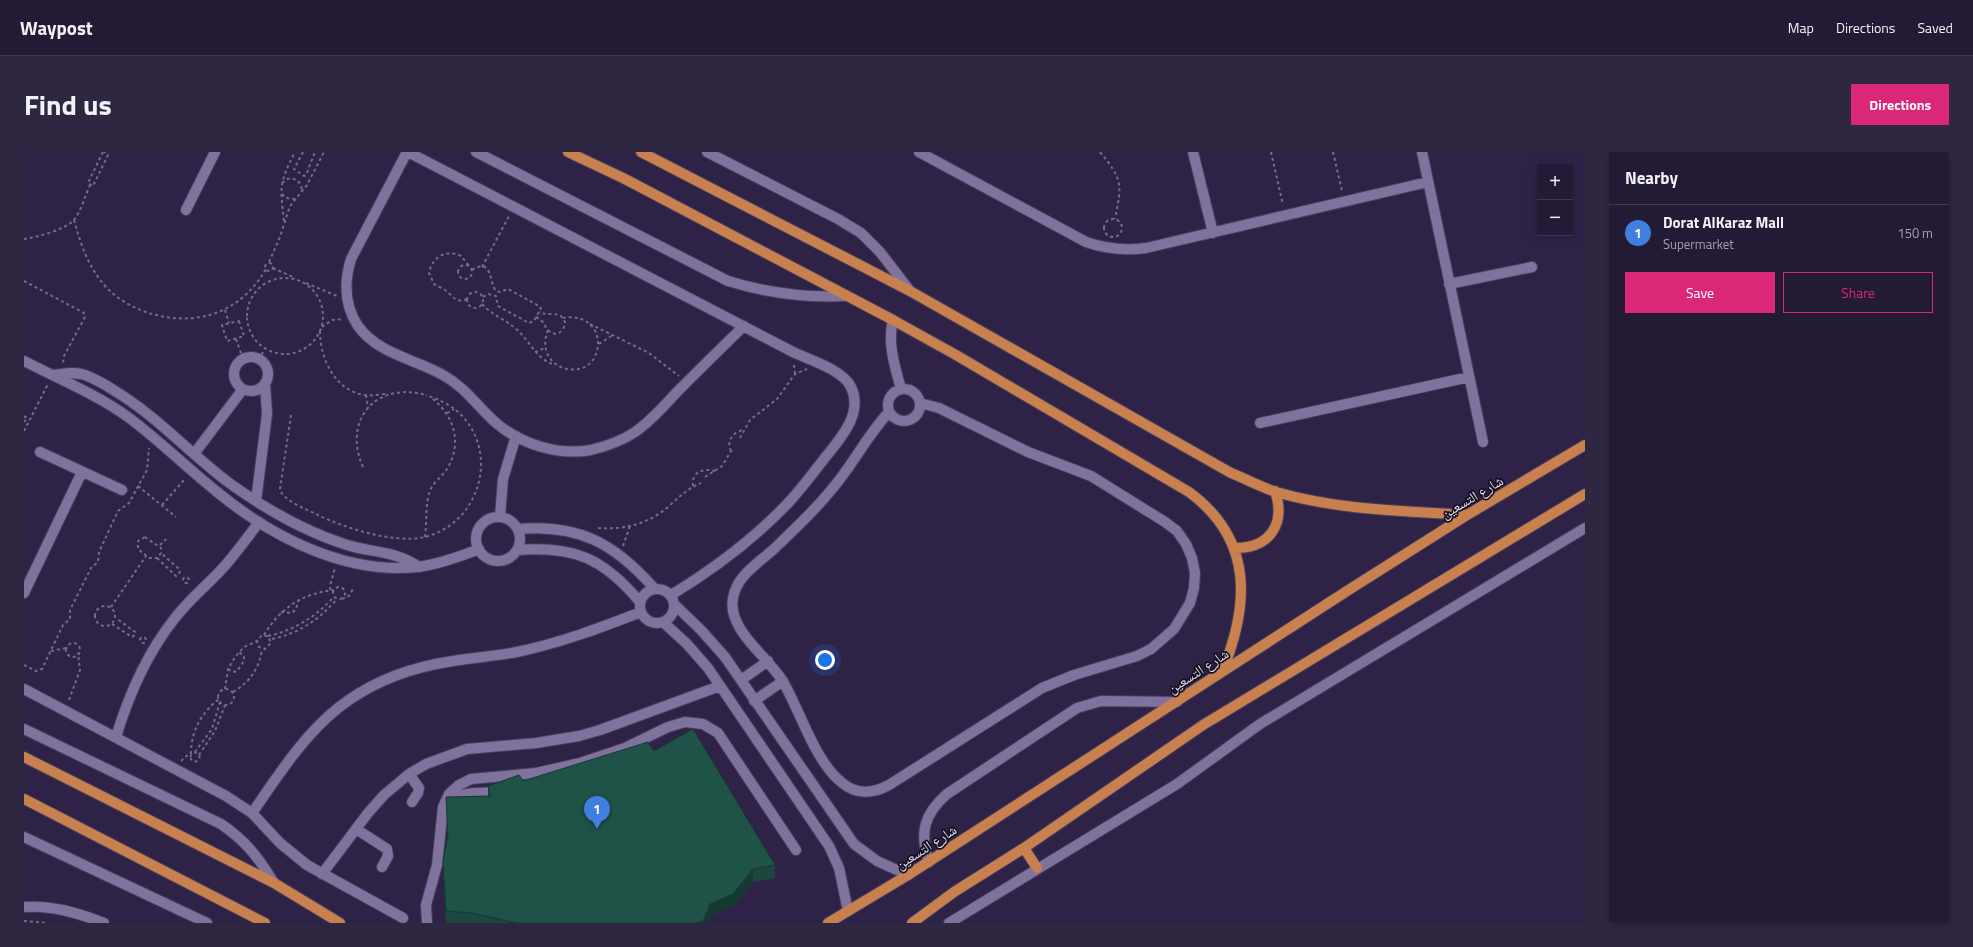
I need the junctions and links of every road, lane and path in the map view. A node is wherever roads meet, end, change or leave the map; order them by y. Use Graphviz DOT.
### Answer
graph roads {
  1 [pos="105,152"];
  2 [pos="215,152"];
  3 [pos="295,152"];
  4 [pos="303,152"];
  5 [pos="315,152"];
  6 [pos="324,152"];
  7 [pos="408,152"];
  8 [pos="476,152"];
  9 [pos="568,152"];
  10 [pos="641,152"];
  11 [pos="707,152"];
  12 [pos="919,152"];
  13 [pos="1100,152"];
  14 [pos="1193,152"];
  15 [pos="1271,152"];
  16 [pos="1333,152"];
  17 [pos="1422,152"];
  18 [pos="299,174"];
  19 [pos="296,179"];
  20 [pos="1428,182"];
  21 [pos="90,185"];
  22 [pos="281,186"];
  23 [pos="280,191"];
  24 [pos="302,192"];
  25 [pos="296,199"];
  26 [pos="1345,202"];
  27 [pos="515,206"];
  28 [pos="186,210"];
  29 [pos="1285,216"];
  30 [pos="1115,219"];
  31 [pos="74,220"];
  32 [pos="284,222"];
  33 [pos="1213,233"];
  34 [pos="24,239"];
  35 [pos="269,262"];
  36 [pos="482,267"];
  37 [pos="1532,267"];
  38 [pos="273,268"];
  39 [pos="266,269"];
  40 [pos="471,269"];
  41 [pos="24,281"];
  42 [pos="304,283"];
  43 [pos="1449,284"];
  44 [pos="910,291"];
  45 [pos="844,296"];
  46 [pos="483,297"];
  47 [pos="467,299"];
  48 [pos="347,300"];
  49 [pos="482,304"];
  50 [pos="225,310"];
  51 [pos="539,312"];
  52 [pos="536,317"];
  53 [pos="563,318"];
  54 [pos="893,320"];
  55 [pos="229,323"];
  56 [pos="589,323"];
  57 [pos="358,326"];
  58 [pos="744,326"];
  59 [pos="320,329"];
  60 [pos="548,330"];
  61 [pos="613,335"];
  62 [pos="236,339"];
  63 [pos="598,344"];
  64 [pos="265,348"];
  65 [pos="546,348"];
  66 [pos="535,352"];
  67 [pos="243,359"];
  68 [pos="259,360"];
  69 [pos="24,361"];
  70 [pos="557,366"];
  71 [pos="65,373"];
  72 [pos="795,374"];
  73 [pos="52,375"];
  74 [pos="1469,377"];
  75 [pos="266,383"];
  76 [pos="687,383"];
  77 [pos="243,389"];
  78 [pos="901,389"];
  79 [pos="389,394"];
  80 [pos="366,395"];
  81 [pos="426,395"];
  82 [pos="920,403"];
  83 [pos="368,408"];
  84 [pos="454,409"];
  85 [pos="889,412"];
  86 [pos="447,413"];
  87 [pos="290,415"];
  88 [pos="24,416"];
  89 [pos="28,421"];
  90 [pos="24,422"];
  91 [pos="1260,423"];
  92 [pos="145,430"];
  93 [pos="743,430"];
  94 [pos="24,431"];
  95 [pos="516,436"];
  96 [pos="740,438"];
  97 [pos="1483,442"];
  98 [pos="1585,445"];
  99 [pos="184,446"];
  100 [pos="732,448"];
  101 [pos="40,452"];
  102 [pos="731,452"];
  103 [pos="194,454"];
  104 [pos="175,455"];
  105 [pos="363,467"];
  106 [pos="193,471"];
  107 [pos="716,471"];
  108 [pos="82,472"];
  109 [pos="705,477"];
  110 [pos="701,483"];
  111 [pos="138,486"];
  112 [pos="693,487"];
  113 [pos="122,490"];
  114 [pos="1275,492"];
  115 [pos="1585,494"];
  116 [pos="256,501"];
  117 [pos="162,505"];
  118 [pos="1467,515"];
  119 [pos="176,517"];
  120 [pos="500,517"];
  121 [pos="259,522"];
  122 [pos="630,526"];
  123 [pos="598,528"];
  124 [pos="1585,528"];
  125 [pos="518,529"];
  126 [pos="425,537"];
  127 [pos="166,539"];
  128 [pos="159,546"];
  129 [pos="1235,548"];
  130 [pos="479,549"];
  131 [pos="517,550"];
  132 [pos="161,553"];
  133 [pos="146,556"];
  134 [pos="157,558"];
  135 [pos="624,558"];
  136 [pos="340,559"];
  137 [pos="418,566"];
  138 [pos="179,574"];
  139 [pos="183,578"];
  140 [pos="654,588"];
  141 [pos="353,589"];
  142 [pos="332,590"];
  143 [pos="24,593"];
  144 [pos="671,595"];
  145 [pos="334,597"];
  146 [pos="299,599"];
  147 [pos="337,599"];
  148 [pos="341,599"];
  149 [pos="675,606"];
  150 [pos="112,607"];
  151 [pos="640,607"];
  152 [pos="281,612"];
  153 [pos="116,618"];
  154 [pos="663,622"];
  155 [pos="112,624"];
  156 [pos="135,635"];
  157 [pos="264,635"];
  158 [pos="268,636"];
  159 [pos="140,638"];
  160 [pos="271,640"];
  161 [pos="257,641"];
  162 [pos="66,648"];
  163 [pos="262,648"];
  164 [pos="51,651"];
  165 [pos="239,652"];
  166 [pos="78,653"];
  167 [pos="768,661"];
  168 [pos="24,665"];
  169 [pos="228,669"];
  170 [pos="1222,672"];
  171 [pos="740,680"];
  172 [pos="783,681"];
  173 [pos="720,686"];
  174 [pos="24,689"];
  175 [pos="225,689"];
  176 [pos="232,692"];
  177 [pos="220,700"];
  178 [pos="754,700"];
  179 [pos="1177,702"];
  180 [pos="225,705"];
  181 [pos="64,710"];
  182 [pos="24,729"];
  183 [pos="116,737"];
  184 [pos="195,752"];
  185 [pos="191,754"];
  186 [pos="199,755"];
  187 [pos="24,757"];
  188 [pos="536,773"];
  189 [pos="409,774"];
  190 [pos="24,800"];
  191 [pos="412,802"];
  192 [pos="443,807"];
  193 [pos="252,813"];
  194 [pos="356,829"];
  195 [pos="24,837"];
  196 [pos="1024,848"];
  197 [pos="796,850"];
  198 [pos="929,862"];
  199 [pos="382,867"];
  200 [pos="1036,868"];
  201 [pos="322,874"];
  202 [pos="908,875"];
  203 [pos="274,883"];
  204 [pos="24,899"];
  205 [pos="38,906"];
  206 [pos="24,907"];
  207 [pos="848,911"];
  208 [pos="403,918"];
  209 [pos="24,920"];
  210 [pos="47,923"];
  211 [pos="104,923"];
  212 [pos="207,923"];
  213 [pos="265,923"];
  214 [pos="340,923"];
  215 [pos="427,923"];
  216 [pos="828,923"];
  217 [pos="912,923"];
  218 [pos="949,923"];
  1 -- 21 [label="path"];
  1 -- 21 [label="path"];
  2 -- 28 [label="street"];
  3 -- 22 [label="path"];
  4 -- 18 [label="path"];
  5 -- 18 [label="path"];
  6 -- 24 [label="path"];
  7 -- 27 [label="street"];
  7 -- 48 [label="street"];
  8 -- 45 [label="street"];
  9 -- 45 [label="main road"];
  10 -- 44 [label="main road"];
  11 -- 44 [label="street"];
  12 -- 33 [label="street"];
  13 -- 30 [label="path"];
  14 -- 33 [label="street"];
  15 -- 29 [label="path"];
  16 -- 26 [label="path"];
  17 -- 20 [label="street"];
  18 -- 19 [label="path"];
  19 -- 22 [label="path"];
  19 -- 24 [label="path"];
  20 -- 26 [label="street"];
  20 -- 43 [label="street"];
  21 -- 31 [label="path"];
  22 -- 23 [label="path"];
  23 -- 25 [label="path"];
  23 -- 32 [label="path"];
  24 -- 25 [label="path"];
  25 -- 32 [label="path"];
  26 -- 29 [label="street"];
  27 -- 36 [label="path"];
  27 -- 58 [label="street"];
  29 -- 33 [label="street"];
  30 -- 30 [label="path"];
  31 -- 34 [label="path"];
  31 -- 50 [label="path"];
  32 -- 35 [label="path"];
  35 -- 38 [label="path"];
  35 -- 39 [label="path"];
  36 -- 40 [label="path"];
  36 -- 51 [label="path"];
  37 -- 43 [label="street"];
  38 -- 39 [label="path"];
  38 -- 42 [label="path"];
  39 -- 50 [label="path"];
  40 -- 40 [label="path"];
  40 -- 47 [label="path"];
  41 -- 71 [label="path"];
  42 -- 48 [label="path"];
  42 -- 59 [label="path"];
  42 -- 64 [label="path"];
  43 -- 74 [label="street"];
  44 -- 114 [label="main road"];
  45 -- 54 [label="main road"];
  46 -- 47 [label="path"];
  46 -- 49 [label="path"];
  46 -- 52 [label="path"];
  47 -- 49 [label="path"];
  48 -- 57 [label="street"];
  49 -- 66 [label="path"];
  50 -- 55 [label="path"];
  51 -- 52 [label="path"];
  51 -- 53 [label="path"];
  52 -- 60 [label="path"];
  53 -- 56 [label="path"];
  53 -- 60 [label="path"];
  54 -- 78 [label="street"];
  54 -- 129 [label="main road"];
  55 -- 62 [label="path"];
  55 -- 62 [label="path"];
  56 -- 61 [label="path"];
  56 -- 63 [label="path"];
  57 -- 59 [label="path"];
  57 -- 95 [label="street"];
  58 -- 76 [label="street"];
  58 -- 144 [label="street"];
  59 -- 64 [label="path"];
  59 -- 80 [label="path"];
  60 -- 65 [label="path"];
  61 -- 63 [label="path"];
  61 -- 76 [label="path"];
  62 -- 67 [label="path"];
  63 -- 70 [label="path"];
  64 -- 68 [label="path"];
  65 -- 66 [label="path"];
  65 -- 70 [label="path"];
  66 -- 70 [label="path"];
  67 -- 68 [label="street"];
  67 -- 77 [label="street"];
  68 -- 75 [label="street"];
  69 -- 73 [label="street"];
  71 -- 73 [label="street"];
  71 -- 99 [label="street"];
  72 -- 93 [label="path"];
  73 -- 89 [label="path"];
  73 -- 92 [label="street"];
  74 -- 91 [label="street"];
  74 -- 97 [label="street"];
  75 -- 77 [label="street"];
  75 -- 116 [label="street"];
  76 -- 95 [label="street"];
  77 -- 103 [label="street"];
  78 -- 82 [label="street"];
  78 -- 85 [label="street"];
  79 -- 80 [label="path"];
  79 -- 81 [label="path"];
  79 -- 83 [label="path"];
  80 -- 83 [label="path"];
  81 -- 84 [label="path"];
  81 -- 86 [label="path"];
  82 -- 85 [label="street"];
  82 -- 172 [label="street"];
  83 -- 105 [label="path"];
  84 -- 86 [label="path"];
  84 -- 126 [label="path"];
  85 -- 167 [label="street"];
  86 -- 126 [label="path"];
  87 -- 126 [label="path"];
  88 -- 89 [label="path"];
  89 -- 90 [label="path"];
  89 -- 94 [label="path"];
  92 -- 104 [label="street"];
  92 -- 111 [label="path"];
  93 -- 96 [label="path"];
  93 -- 102 [label="path"];
  95 -- 120 [label="street"];
  98 -- 118 [label="main road, شارع التسعين"];
  99 -- 103 [label="street"];
  99 -- 104 [label="street"];
  100 -- 102 [label="path"];
  101 -- 108 [label="street"];
  102 -- 107 [label="path"];
  103 -- 116 [label="street"];
  104 -- 106 [label="street"];
  106 -- 117 [label="path"];
  106 -- 121 [label="street"];
  107 -- 109 [label="path"];
  107 -- 112 [label="path"];
  108 -- 113 [label="street"];
  108 -- 143 [label="street"];
  110 -- 112 [label="path"];
  111 -- 117 [label="path"];
  111 -- 164 [label="path"];
  112 -- 122 [label="path"];
  114 -- 118 [label="main road"];
  114 -- 129 [label="main road"];
  115 -- 196 [label="main road"];
  116 -- 137 [label="street"];
  117 -- 119 [label="path"];
  118 -- 170 [label="main road, شارع التسعين"];
  120 -- 125 [label="street"];
  120 -- 130 [label="street"];
  121 -- 136 [label="street"];
  121 -- 183 [label="street"];
  122 -- 123 [label="path"];
  122 -- 135 [label="path"];
  124 -- 200 [label="street"];
  125 -- 131 [label="street"];
  125 -- 135 [label="street"];
  127 -- 128 [label="path"];
  128 -- 132 [label="path"];
  128 -- 133 [label="path"];
  129 -- 170 [label="main road"];
  130 -- 131 [label="street"];
  130 -- 137 [label="street"];
  131 -- 151 [label="street"];
  132 -- 134 [label="path"];
  132 -- 138 [label="path"];
  133 -- 134 [label="path"];
  133 -- 150 [label="path"];
  134 -- 138 [label="path"];
  135 -- 140 [label="street"];
  136 -- 137 [label="street"];
  136 -- 142 [label="path"];
  138 -- 139 [label="path"];
  140 -- 144 [label="street"];
  140 -- 151 [label="street"];
  141 -- 148 [label="path"];
  142 -- 145 [label="path"];
  142 -- 146 [label="path"];
  142 -- 148 [label="path"];
  144 -- 149 [label="street"];
  145 -- 147 [label="path"];
  145 -- 158 [label="path"];
  146 -- 152 [label="path"];
  146 -- 152 [label="path"];
  147 -- 148 [label="path"];
  147 -- 160 [label="path"];
  149 -- 154 [label="street"];
  149 -- 171 [label="street"];
  150 -- 153 [label="path"];
  150 -- 155 [label="path"];
  151 -- 154 [label="street"];
  151 -- 193 [label="street"];
  152 -- 157 [label="path"];
  153 -- 155 [label="path"];
  153 -- 156 [label="path"];
  154 -- 173 [label="street"];
  155 -- 156 [label="path"];
  156 -- 159 [label="path"];
  157 -- 158 [label="path"];
  157 -- 161 [label="path"];
  158 -- 160 [label="path"];
  160 -- 163 [label="path"];
  161 -- 163 [label="path"];
  161 -- 165 [label="path"];
  162 -- 164 [label="path"];
  162 -- 166 [label="path"];
  162 -- 166 [label="path"];
  163 -- 176 [label="path"];
  164 -- 168 [label="path"];
  165 -- 169 [label="path"];
  165 -- 169 [label="path"];
  166 -- 181 [label="path"];
  167 -- 171 [label="street"];
  167 -- 172 [label="street"];
  169 -- 175 [label="path"];
  170 -- 179 [label="main road, شارع التسعين"];
  171 -- 178 [label="street"];
  172 -- 178 [label="street"];
  173 -- 189 [label="street"];
  173 -- 207 [label="street"];
  174 -- 181 [label="street"];
  175 -- 176 [label="path"];
  175 -- 177 [label="path"];
  176 -- 180 [label="path"];
  177 -- 180 [label="path"];
  177 -- 184 [label="path"];
  177 -- 185 [label="path"];
  178 -- 202 [label="street"];
  179 -- 198 [label="main road, شارع التسعين"];
  179 -- 198 [label="street"];
  180 -- 186 [label="path"];
  181 -- 183 [label="street"];
  182 -- 203 [label="street"];
  183 -- 193 [label="street"];
  184 -- 185 [label="path"];
  184 -- 186 [label="path"];
  185 -- 186 [label="path"];
  187 -- 203 [label="main road"];
  188 -- 192 [label="street"];
  188 -- 192 [label="street"];
  188 -- 197 [label="street"];
  189 -- 191 [label="street"];
  189 -- 194 [label="street"];
  190 -- 213 [label="main road"];
  192 -- 215 [label="street"];
  193 -- 201 [label="street"];
  194 -- 199 [label="street"];
  194 -- 201 [label="street"];
  195 -- 212 [label="street"];
  196 -- 200 [label="main road"];
  196 -- 217 [label="main road"];
  198 -- 202 [label="main road, شارع التسعين"];
  200 -- 218 [label="street"];
  201 -- 208 [label="street"];
  202 -- 207 [label="main road, شارع التسعين"];
  203 -- 214 [label="main road"];
  204 -- 205 [label="street"];
  205 -- 206 [label="street"];
  205 -- 211 [label="street"];
  207 -- 216 [label="main road, شارع التسعين"];
  209 -- 210 [label="path"];
}
